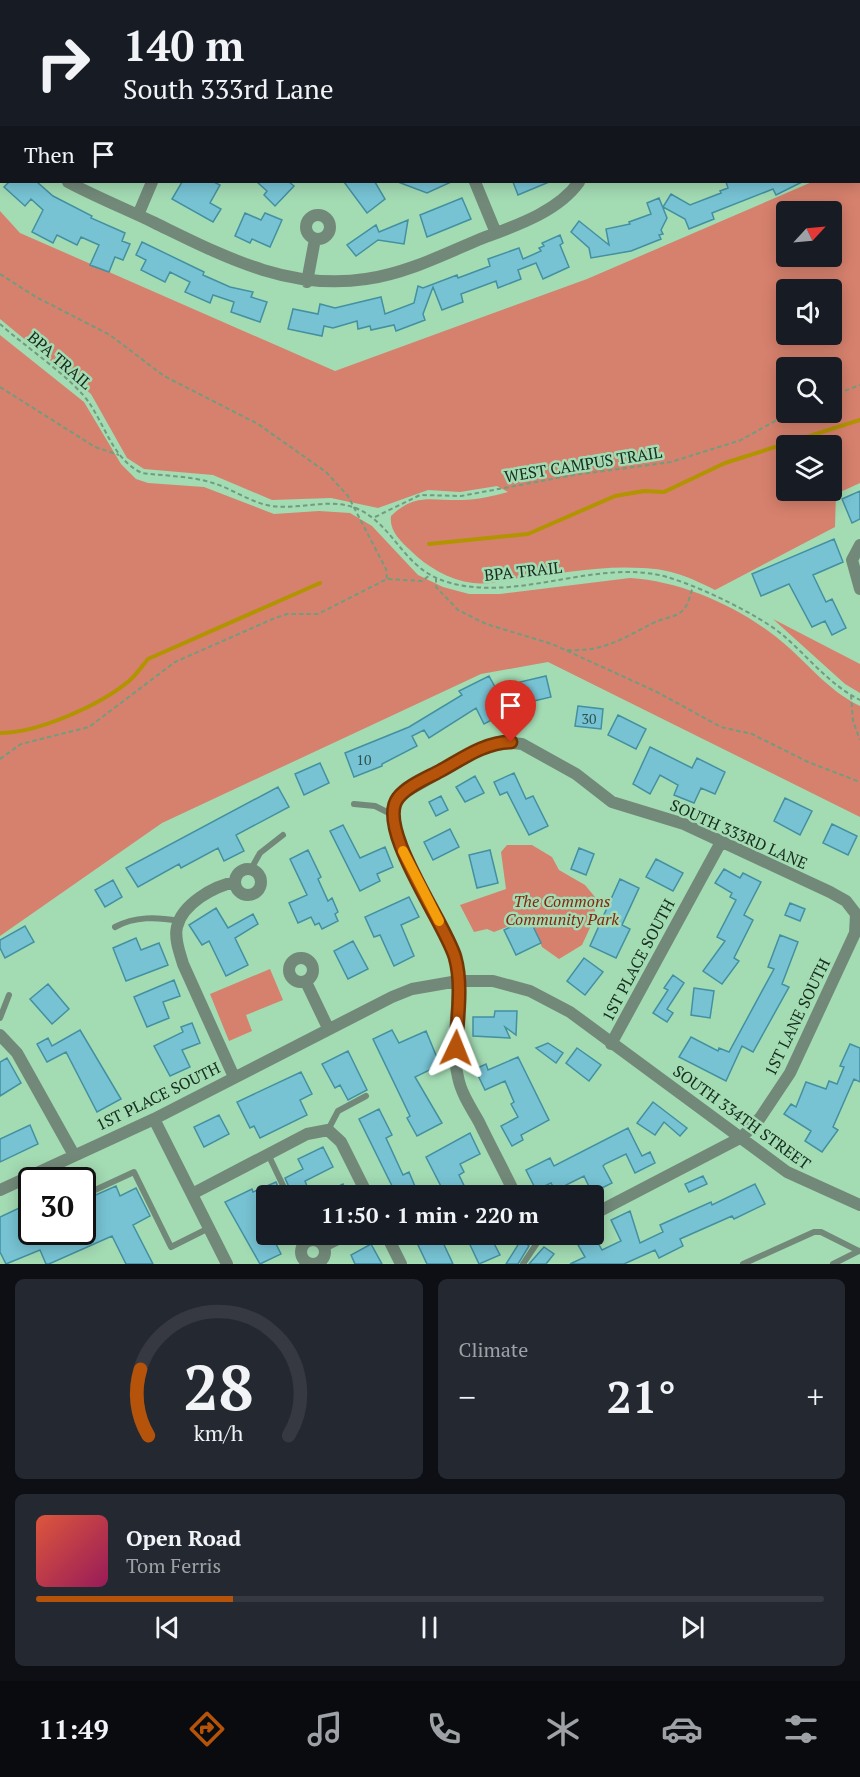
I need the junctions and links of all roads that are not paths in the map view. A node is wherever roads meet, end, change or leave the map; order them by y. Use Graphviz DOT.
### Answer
graph roads {
  1 [pos="70,183"];
  2 [pos="152,183"];
  3 [pos="475,183"];
  4 [pos="576,186"];
  5 [pos="138,215"];
  6 [pos="496,233"];
  7 [pos="315,239"];
  8 [pos="307,282"];
  9 [pos="860,546"];
  10 [pos="860,589"];
  11 [pos="354,804"];
  12 [pos="393,815"];
  13 [pos="283,835"];
  14 [pos="721,842"];
  15 [pos="251,869"];
  16 [pos="235,882"];
  17 [pos="858,918"];
  18 [pos="179,921"];
  19 [pos="115,927"];
  20 [pos="458,981"];
  21 [pos="306,982"];
  22 [pos="9,995"];
  23 [pos="0,1018"];
  24 [pos="328,1028"];
  25 [pos="0,1035"];
  26 [pos="611,1044"];
  27 [pos="234,1077"];
  28 [pos="366,1096"];
  29 [pos="154,1119"];
  30 [pos="328,1130"];
  31 [pos="742,1137"];
  32 [pos="268,1154"];
  33 [pos="74,1155"];
  34 [pos="55,1167"];
  35 [pos="283,1185"];
  36 [pos="362,1185"];
  37 [pos="511,1185"];
  38 [pos="18,1186"];
  39 [pos="0,1190"];
  40 [pos="96,1190"];
  41 [pos="192,1194"];
  42 [pos="860,1205"];
  43 [pos="604,1209"];
  44 [pos="209,1228"];
  45 [pos="304,1245"];
  46 [pos="392,1245"];
  47 [pos="536,1245"];
  48 [pos="324,1246"];
  49 [pos="860,1251"];
  50 [pos="319,1263"];
  51 [pos="227,1264"];
  52 [pos="401,1264"];
  53 [pos="523,1264"];
  54 [pos="743,1264"];
  55 [pos="832,1264"];
  1 -- 5 [label="street"];
  2 -- 5 [label="street"];
  3 -- 6 [label="street"];
  4 -- 6 [label="street"];
  5 -- 8 [label="street"];
  6 -- 8 [label="street"];
  7 -- 8 [label="street"];
  9 -- 10 [label="street"];
  11 -- 12 [label="lane"];
  12 -- 14 [label="street, SOUTH 333RD LANE"];
  12 -- 20 [label="street"];
  13 -- 15 [label="lane"];
  14 -- 17 [label="street, SOUTH 333RD LANE"];
  14 -- 26 [label="street, 1ST PLACE SOUTH"];
  15 -- 16 [label="street"];
  15 -- 16 [label="street"];
  16 -- 18 [label="street"];
  17 -- 31 [label="street, 1ST LANE SOUTH"];
  18 -- 19 [label="lane"];
  18 -- 27 [label="street"];
  20 -- 24 [label="street, 1ST PLACE SOUTH"];
  20 -- 26 [label="street, 1ST PLACE SOUTH"];
  20 -- 37 [label="street"];
  21 -- 24 [label="street"];
  22 -- 23 [label="lane"];
  24 -- 27 [label="street, 1ST PLACE SOUTH"];
  25 -- 33 [label="street"];
  26 -- 31 [label="street, SOUTH 334TH STREET"];
  27 -- 29 [label="street, 1ST PLACE SOUTH"];
  28 -- 30 [label="lane"];
  29 -- 33 [label="street, 1ST PLACE SOUTH"];
  29 -- 41 [label="street"];
  30 -- 32 [label="street"];
  30 -- 36 [label="street"];
  31 -- 42 [label="street, SOUTH 334TH STREET"];
  31 -- 43 [label="street, 1ST LANE SOUTH"];
  32 -- 35 [label="lane"];
  32 -- 41 [label="street"];
  33 -- 34 [label="street, 1ST PLACE SOUTH"];
  38 -- 39 [label="street, 1ST PLACE SOUTH"];
  40 -- 44 [label="lane"];
  41 -- 44 [label="street"];
  44 -- 51 [label="street"];
  45 -- 50 [label="street"];
  46 -- 52 [label="street"];
  47 -- 53 [label="lane"];
  48 -- 50 [label="street"];
  49 -- 54 [label="lane"];
  49 -- 55 [label="lane"];
}
